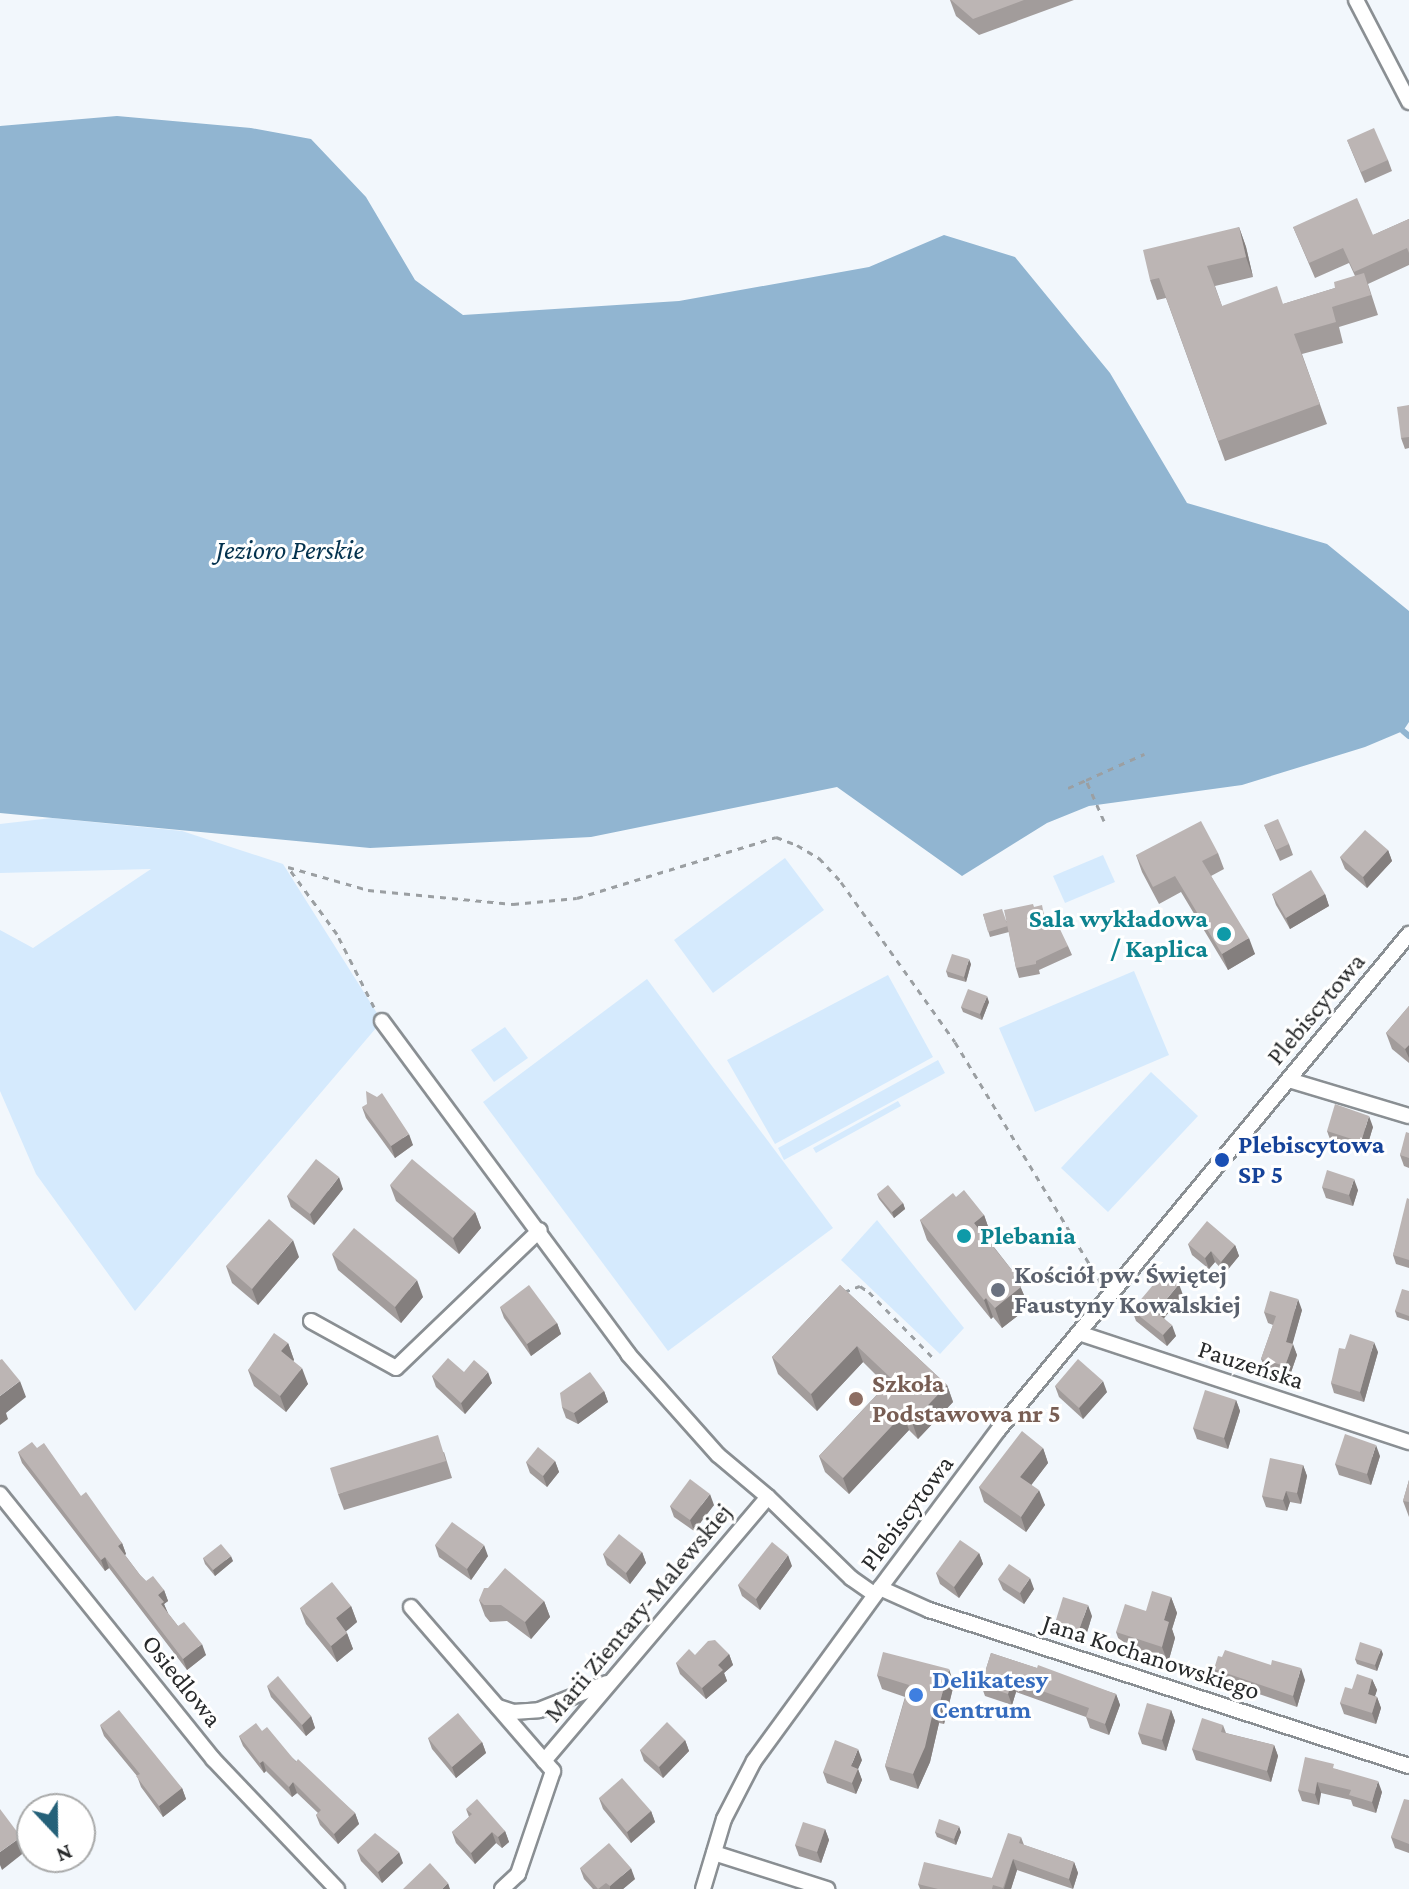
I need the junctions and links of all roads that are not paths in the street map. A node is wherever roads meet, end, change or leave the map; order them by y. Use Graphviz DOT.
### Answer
graph roads {
  1 [pos="1356,0"];
  2 [pos="1409,102"];
  3 [pos="1408,937"];
  4 [pos="382,1021"];
  5 [pos="1289,1080"];
  6 [pos="1409,1116"];
  7 [pos="540,1230"];
  8 [pos="311,1321"];
  9 [pos="1079,1333"];
  10 [pos="1409,1442"];
  11 [pos="0,1494"];
  12 [pos="768,1497"];
  13 [pos="878,1592"];
  14 [pos="411,1607"];
  15 [pos="611,1682"];
  16 [pos="496,1706"];
  17 [pos="544,1761"];
  18 [pos="1409,1766"];
  19 [pos="714,1853"];
  20 [pos="337,1889"];
  21 [pos="502,1889"];
  22 [pos="703,1889"];
  23 [pos="827,1889"];
  1 -- 2 [label="street"];
  3 -- 5 [label="street, Plebiscytowa"];
  4 -- 7 [label="street, Marii Zientary-Malewskiej"];
  5 -- 6 [label="street"];
  5 -- 9 [label="street, Plebiscytowa"];
  7 -- 8 [label="street"];
  7 -- 12 [label="street, Marii Zientary-Malewskiej"];
  9 -- 10 [label="street, Pauzeńska"];
  9 -- 13 [label="street, Plebiscytowa"];
  11 -- 20 [label="street, Osiedlowa"];
  12 -- 13 [label="street, Marii Zientary-Malewskiej"];
  12 -- 15 [label="street, Marii Zientary-Malewskiej"];
  13 -- 18 [label="street, Jana Kochanowskiego"];
  13 -- 19 [label="street, Plebiscytowa"];
  14 -- 16 [label="street"];
  15 -- 16 [label="street"];
  15 -- 17 [label="street, Marii Zientary-Malewskiej"];
  16 -- 17 [label="street"];
  17 -- 21 [label="street"];
  19 -- 22 [label="street, Plebiscytowa"];
  19 -- 23 [label="street"];
}
